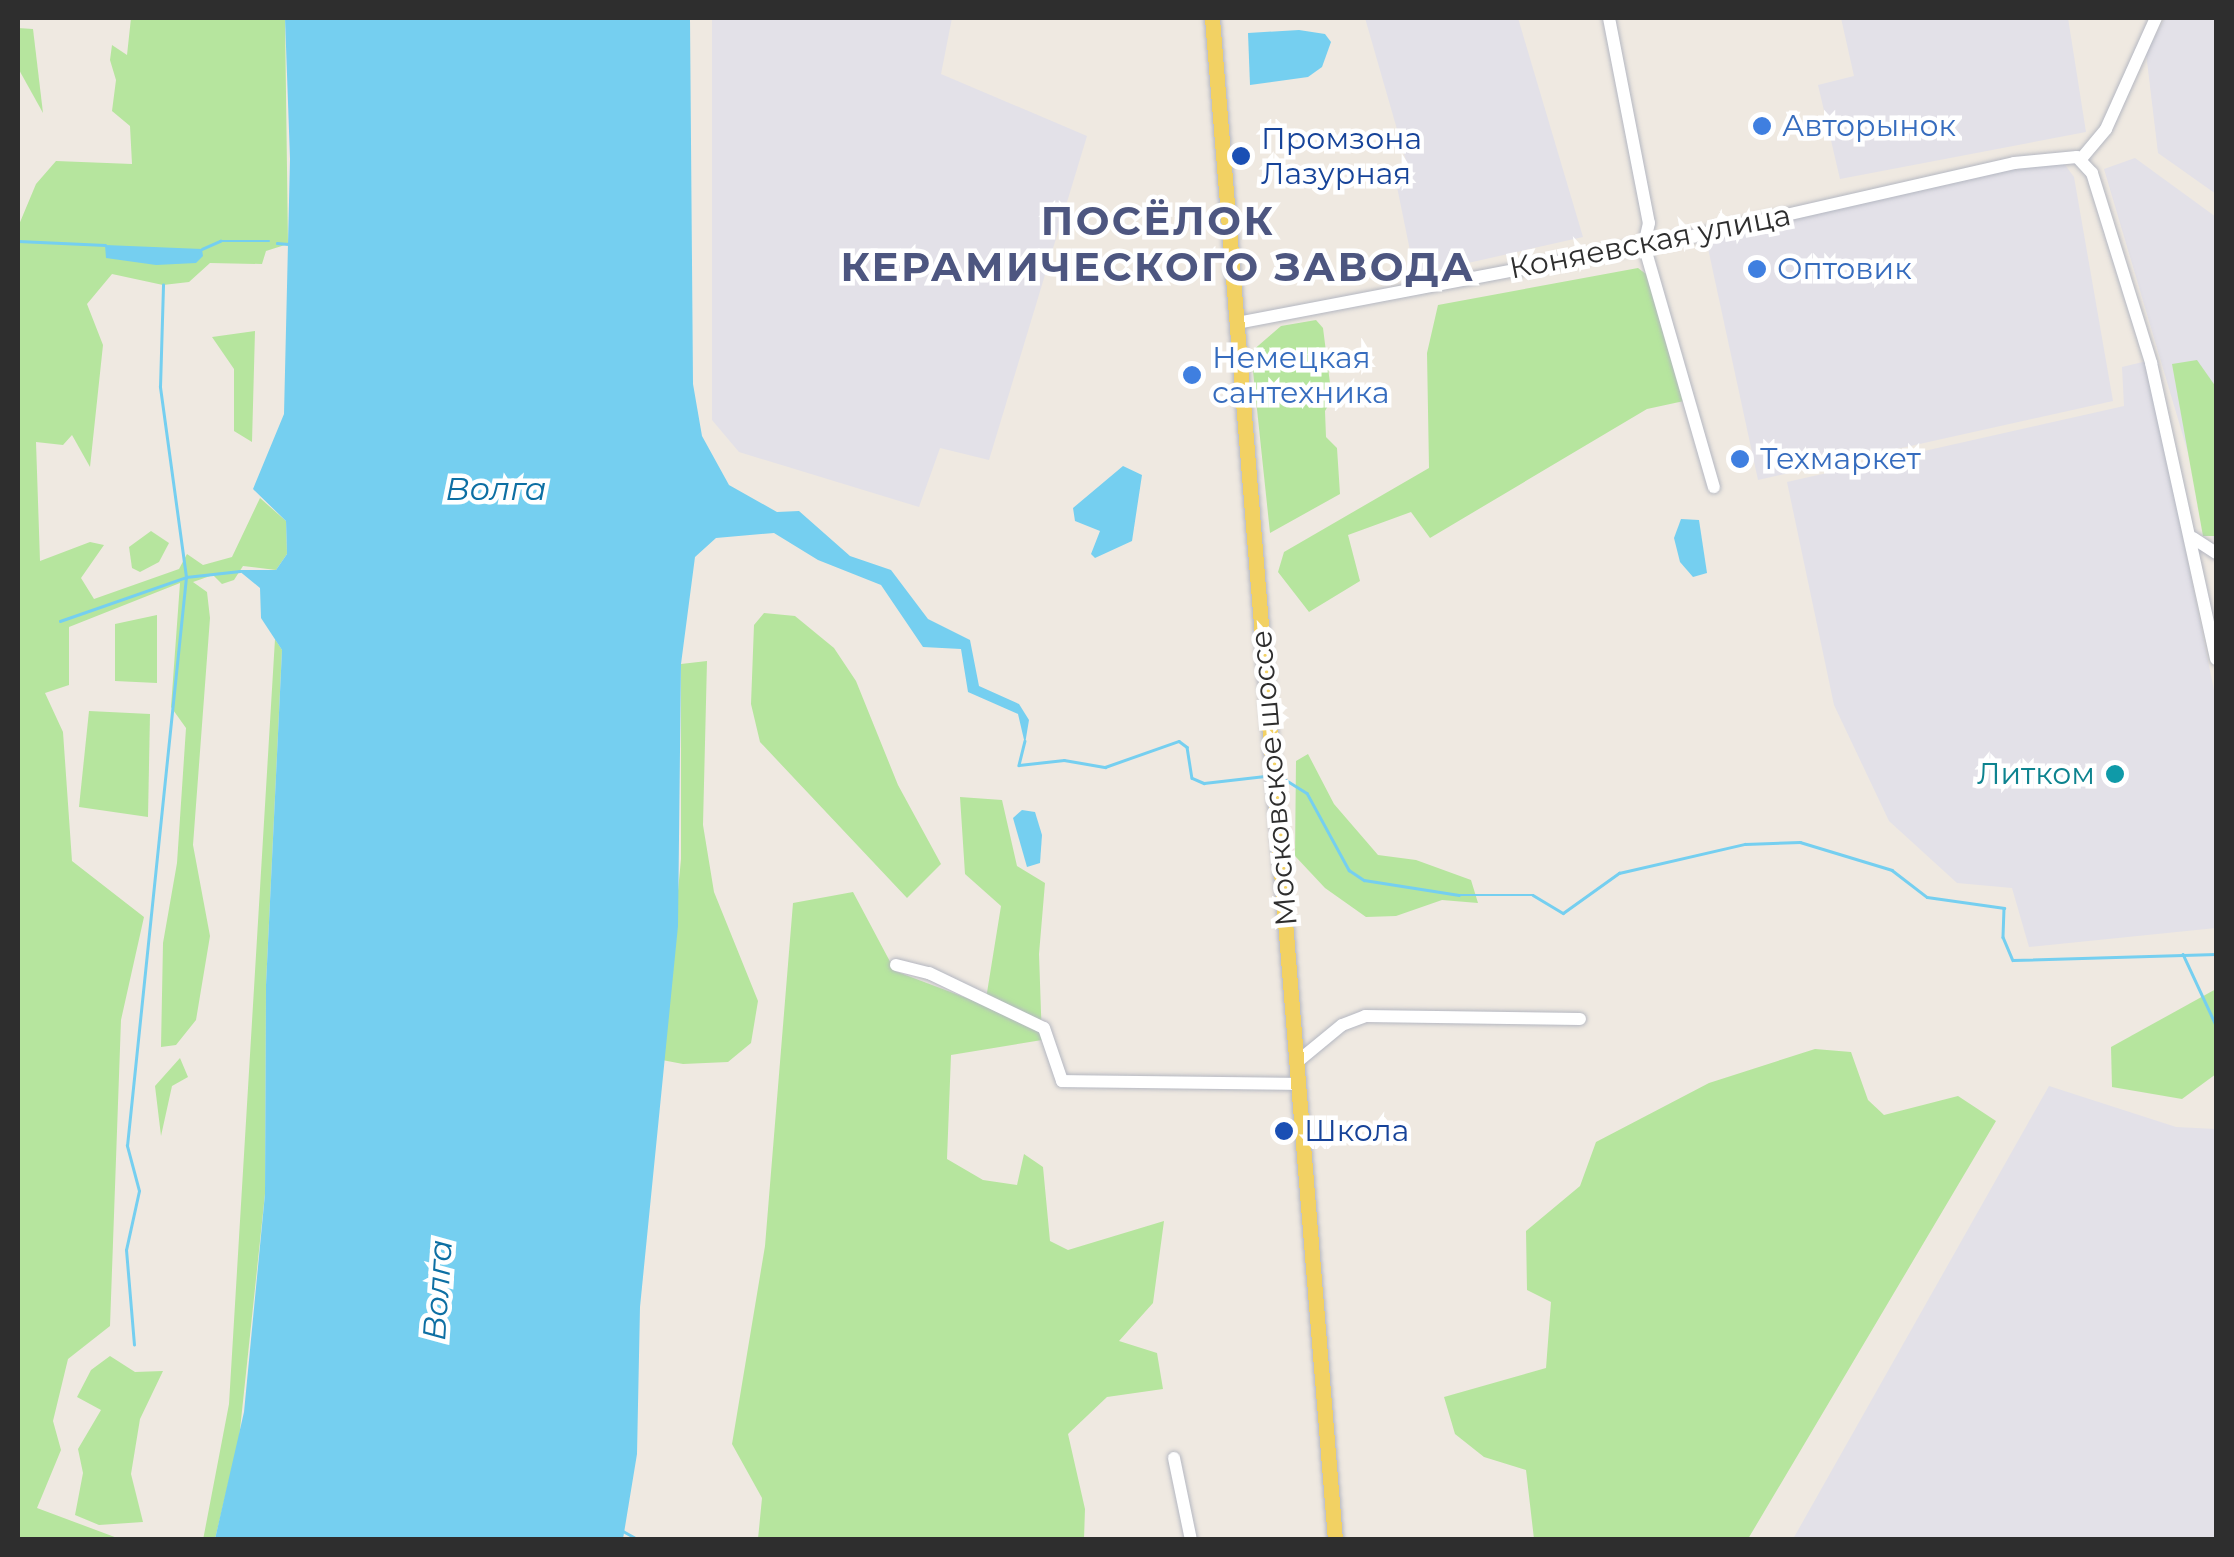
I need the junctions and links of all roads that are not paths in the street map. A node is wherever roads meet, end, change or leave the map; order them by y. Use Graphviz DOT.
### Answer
graph roads {
  1 [pos="1212,18"];
  2 [pos="1610,18"];
  3 [pos="2156,18"];
  4 [pos="2081,159"];
  5 [pos="1644,244"];
  6 [pos="1237,323"];
  7 [pos="1714,487"];
  8 [pos="2190,532"];
  9 [pos="2216,554"];
  10 [pos="2216,659"];
  11 [pos="896,965"];
  12 [pos="1580,1019"];
  13 [pos="1297,1062"];
  14 [pos="1298,1084"];
  15 [pos="1174,1458"];
  16 [pos="1191,1540"];
  17 [pos="1335,1540"];
  1 -- 6 [label="main road, Московское шоссе"];
  2 -- 5 [label="street"];
  3 -- 4 [label="street"];
  4 -- 5 [label="street, Коняевская улица"];
  4 -- 8 [label="street"];
  5 -- 6 [label="street, Коняевская улица"];
  5 -- 7 [label="street"];
  6 -- 13 [label="main road, Московское шоссе"];
  8 -- 9 [label="street"];
  8 -- 10 [label="street"];
  11 -- 14 [label="street"];
  12 -- 13 [label="street"];
  13 -- 14 [label="main road, Московское шоссе"];
  14 -- 17 [label="main road, Московское шоссе"];
  15 -- 16 [label="street"];
}
